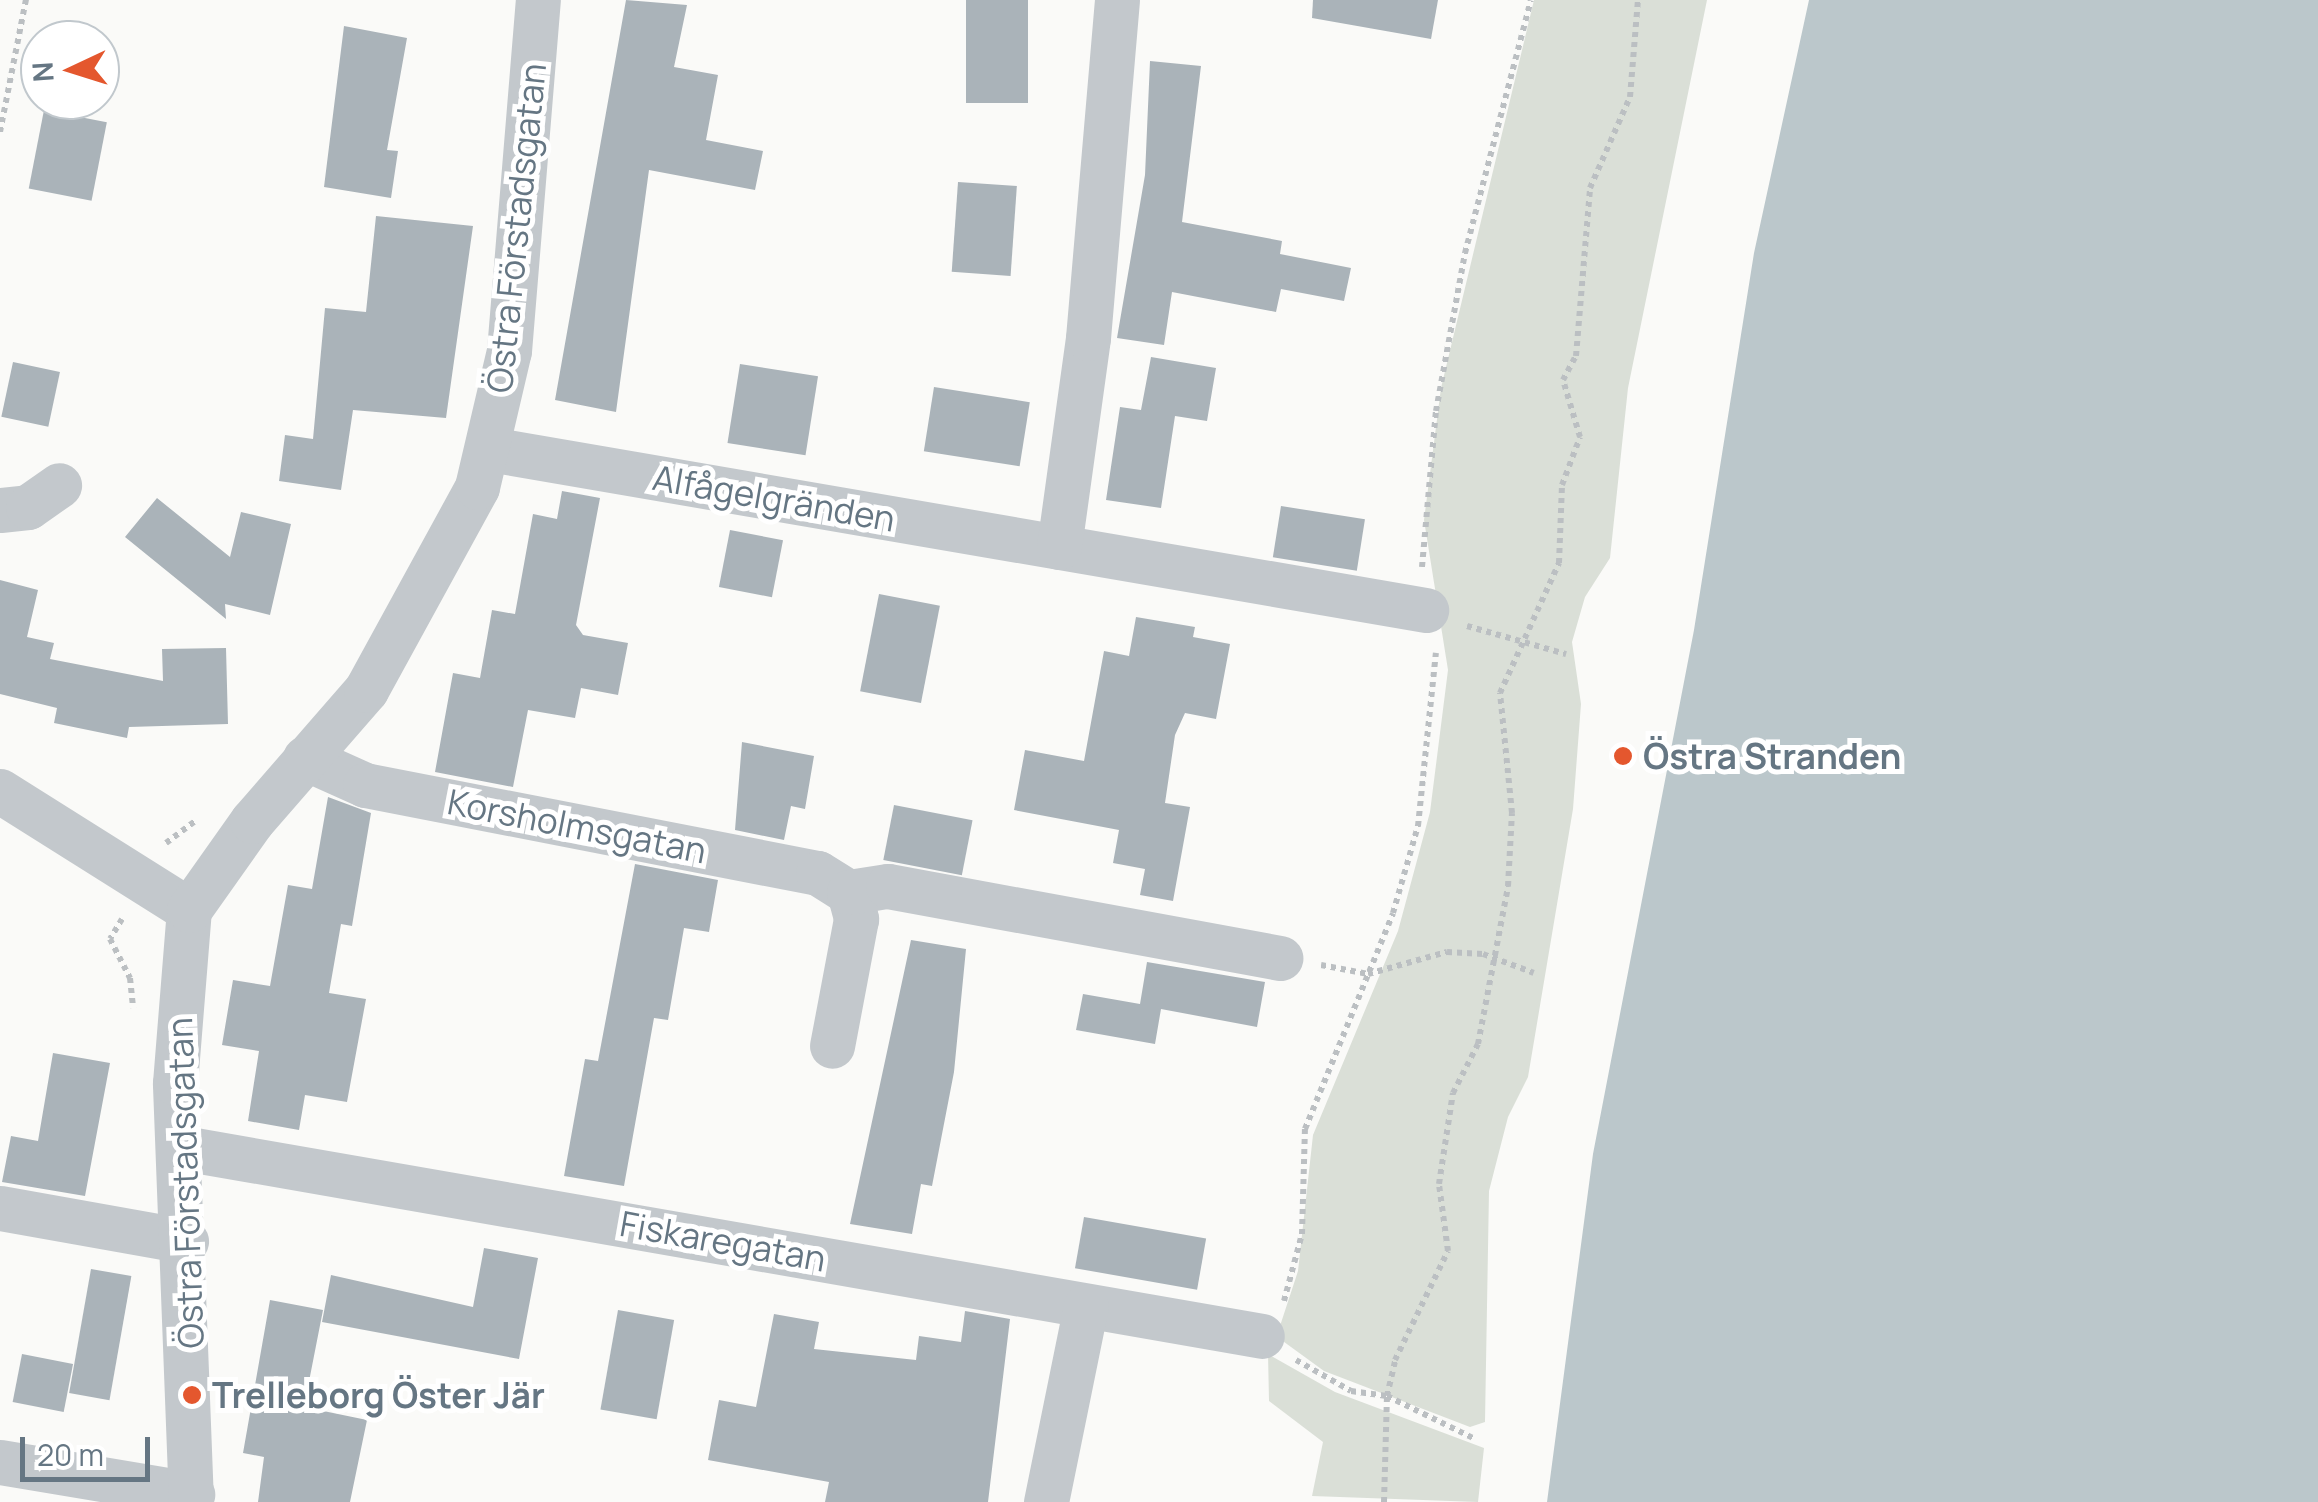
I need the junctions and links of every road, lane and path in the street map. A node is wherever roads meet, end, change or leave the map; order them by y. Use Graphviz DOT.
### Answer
graph roads {
  1 [pos="26,0"];
  2 [pos="538,0"];
  3 [pos="1118,0"];
  4 [pos="1531,0"];
  5 [pos="1638,0"];
  6 [pos="0,132"];
  7 [pos="489,449"];
  8 [pos="59,485"];
  9 [pos="0,510"];
  10 [pos="1059,548"];
  11 [pos="1426,610"];
  12 [pos="1523,640"];
  13 [pos="1566,654"];
  14 [pos="305,758"];
  15 [pos="0,791"];
  16 [pos="849,892"];
  17 [pos="190,910"];
  18 [pos="1492,957"];
  19 [pos="1280,958"];
  20 [pos="1534,973"];
  21 [pos="1368,974"];
  22 [pos="832,1046"];
  23 [pos="183,1148"];
  24 [pos="0,1208"];
  25 [pos="186,1241"];
  26 [pos="1086,1306"];
  27 [pos="1262,1336"];
  28 [pos="1387,1396"];
  29 [pos="1472,1438"];
  30 [pos="0,1462"];
  31 [pos="192,1498"];
  32 [pos="1046,1502"];
  33 [pos="1384,1502"];
  1 -- 6 [label="path"];
  2 -- 7 [label="street, Östra Förstadsgatan"];
  3 -- 10 [label="street"];
  4 -- 11 [label="path"];
  5 -- 12 [label="path"];
  7 -- 10 [label="street, Alfågelgränden"];
  7 -- 14 [label="street, Östra Förstadsgatan"];
  8 -- 9 [label="street"];
  10 -- 11 [label="street, Alfågelgränden"];
  11 -- 12 [label="path"];
  11 -- 21 [label="path"];
  12 -- 13 [label="path"];
  12 -- 18 [label="path"];
  14 -- 16 [label="street, Korsholmsgatan"];
  14 -- 17 [label="street, Östra Förstadsgatan"];
  15 -- 17 [label="street"];
  16 -- 19 [label="street"];
  16 -- 22 [label="street"];
  17 -- 23 [label="street, Östra Förstadsgatan"];
  18 -- 20 [label="path"];
  18 -- 21 [label="path"];
  18 -- 28 [label="path"];
  19 -- 21 [label="path"];
  21 -- 27 [label="path"];
  23 -- 25 [label="street, Östra Förstadsgatan"];
  23 -- 26 [label="street, Fiskaregatan"];
  24 -- 25 [label="street"];
  25 -- 31 [label="street, Östra Förstadsgatan"];
  26 -- 27 [label="street, Fiskaregatan"];
  26 -- 32 [label="street"];
  27 -- 28 [label="path"];
  28 -- 29 [label="path"];
  28 -- 33 [label="path"];
  30 -- 31 [label="street"];
}
